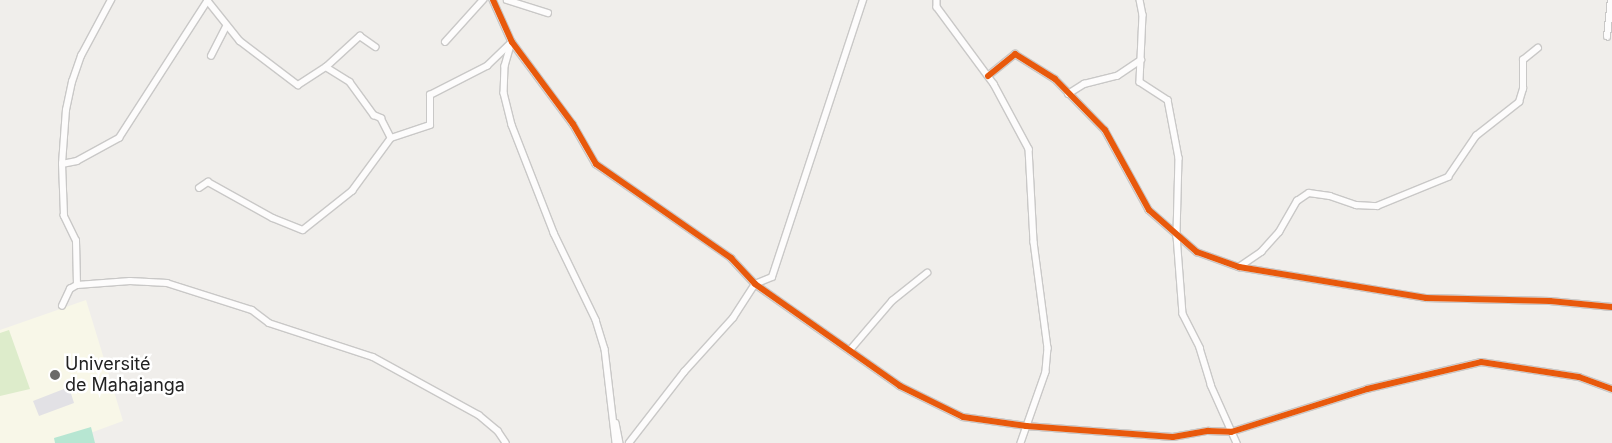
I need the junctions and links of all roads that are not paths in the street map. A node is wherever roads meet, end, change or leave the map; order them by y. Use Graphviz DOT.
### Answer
graph roads {
  1 [pos="111,0"];
  2 [pos="484,0"];
  3 [pos="493,0"];
  4 [pos="508,0"];
  5 [pos="863,0"];
  6 [pos="937,0"];
  7 [pos="1140,0"];
  8 [pos="1610,0"];
  9 [pos="208,1"];
  10 [pos="548,13"];
  11 [pos="226,27"];
  12 [pos="1607,37"];
  13 [pos="445,42"];
  14 [pos="512,42"];
  15 [pos="376,47"];
  16 [pos="1538,48"];
  17 [pos="211,56"];
  18 [pos="1141,60"];
  19 [pos="326,67"];
  20 [pos="988,76"];
  21 [pos="1068,94"];
  22 [pos="391,138"];
  23 [pos="62,164"];
  24 [pos="199,188"];
  25 [pos="1177,236"];
  26 [pos="1239,267"];
  27 [pos="927,273"];
  28 [pos="755,284"];
  29 [pos="77,285"];
  30 [pos="62,306"];
  31 [pos="1612,307"];
  32 [pos="851,349"];
  33 [pos="1612,389"];
  34 [pos="1026,426"];
  35 [pos="1231,432"];
  36 [pos="506,443"];
  37 [pos="618,443"];
  38 [pos="629,443"];
  39 [pos="1021,443"];
  40 [pos="1237,443"];
  1 -- 23 [label="street"];
  2 -- 13 [label="street"];
  3 -- 14 [label="street"];
  4 -- 10 [label="street"];
  5 -- 28 [label="street"];
  6 -- 20 [label="street"];
  7 -- 18 [label="street"];
  8 -- 12 [label="street"];
  9 -- 11 [label="street"];
  9 -- 23 [label="street"];
  11 -- 17 [label="street"];
  11 -- 19 [label="street"];
  14 -- 22 [label="street"];
  14 -- 28 [label="street"];
  14 -- 37 [label="street"];
  15 -- 19 [label="street"];
  16 -- 26 [label="street"];
  18 -- 21 [label="street"];
  18 -- 25 [label="street"];
  19 -- 22 [label="street"];
  20 -- 21 [label="street"];
  20 -- 34 [label="street"];
  21 -- 25 [label="street"];
  22 -- 24 [label="street"];
  23 -- 29 [label="street"];
  25 -- 26 [label="street"];
  25 -- 35 [label="street"];
  26 -- 31 [label="street"];
  27 -- 32 [label="street"];
  28 -- 32 [label="street"];
  28 -- 38 [label="street"];
  29 -- 30 [label="street"];
  29 -- 36 [label="street"];
  32 -- 34 [label="street"];
  33 -- 35 [label="street"];
  34 -- 35 [label="street"];
  34 -- 39 [label="street"];
  35 -- 40 [label="street"];
}
